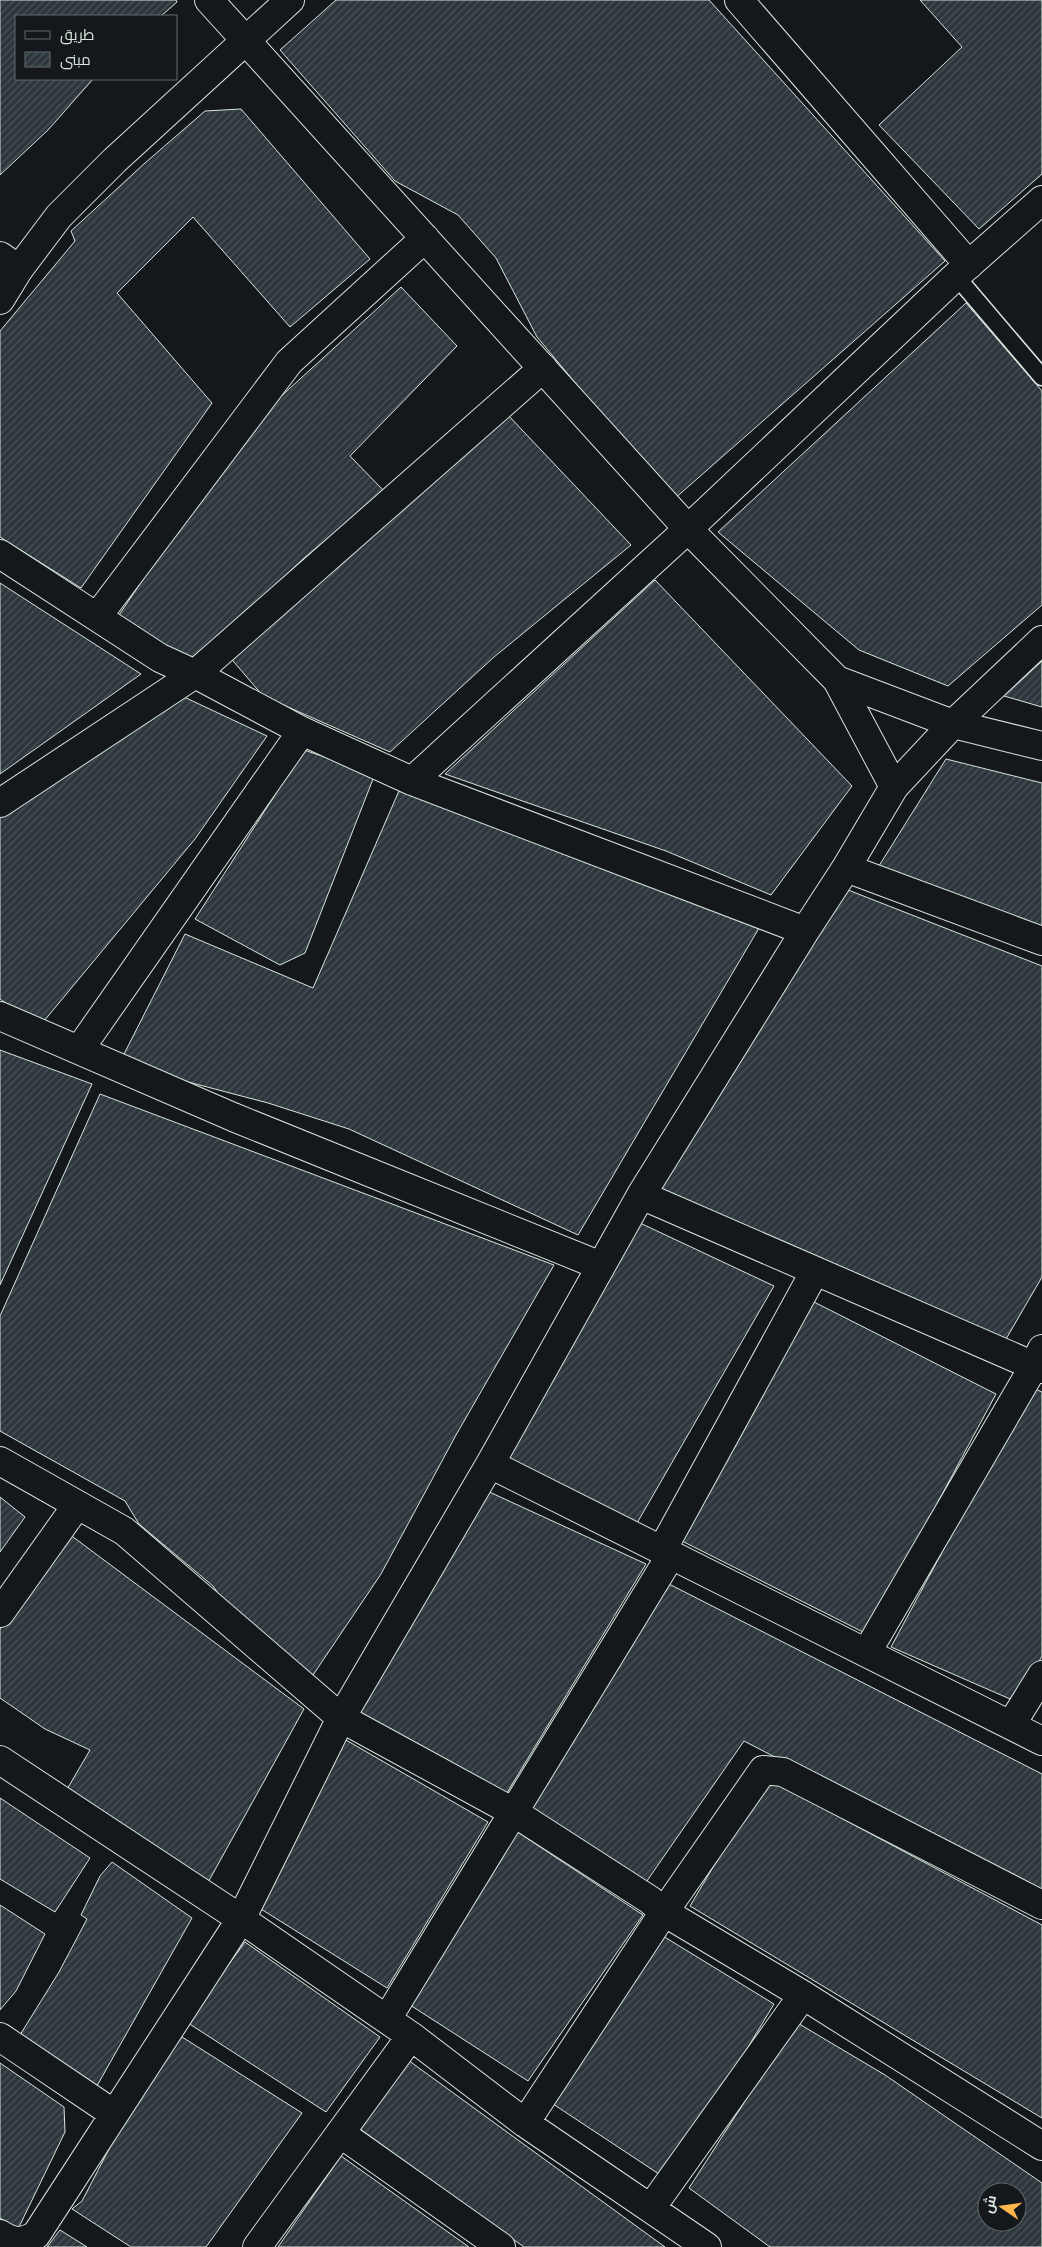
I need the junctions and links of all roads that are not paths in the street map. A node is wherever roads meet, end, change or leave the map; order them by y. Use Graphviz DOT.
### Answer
graph roads {
  1 [pos="209,0"];
  2 [pos="290,0"];
  3 [pos="746,2"];
  4 [pos="246,40"];
  5 [pos="1042,200"];
  6 [pos="425,238"];
  7 [pos="10,262"];
  8 [pos="963,270"];
  9 [pos="0,300"];
  10 [pos="543,368"];
  11 [pos="1042,377"];
  12 [pos="688,528"];
  13 [pos="0,554"];
  14 [pos="96,617"];
  15 [pos="1042,640"];
  16 [pos="196,674"];
  17 [pos="837,680"];
  18 [pos="954,724"];
  19 [pos="302,731"];
  20 [pos="1042,746"];
  21 [pos="412,780"];
  22 [pos="894,787"];
  23 [pos="0,803"];
  24 [pos="846,868"];
  25 [pos="805,930"];
  26 [pos="1042,941"];
  27 [pos="0,1016"];
  28 [pos="79,1050"];
  29 [pos="641,1195"];
  30 [pos="601,1266"];
  31 [pos="815,1271"];
  32 [pos="1039,1361"];
  33 [pos="0,1461"];
  34 [pos="490,1464"];
  35 [pos="77,1505"];
  36 [pos="667,1553"];
  37 [pos="0,1613"];
  38 [pos="867,1652"];
  39 [pos="1042,1675"];
  40 [pos="341,1718"];
  41 [pos="1011,1725"];
  42 [pos="1042,1741"];
  43 [pos="0,1760"];
  44 [pos="515,1813"];
  45 [pos="1042,1905"];
  46 [pos="664,1912"];
  47 [pos="241,1919"];
  48 [pos="803,1995"];
  49 [pos="387,2019"];
  50 [pos="411,2036"];
  51 [pos="0,2037"];
  52 [pos="114,2114"];
  53 [pos="525,2122"];
  54 [pos="340,2133"];
  55 [pos="1042,2146"];
  56 [pos="651,2208"];
  57 [pos="0,2234"];
  58 [pos="257,2247"];
  59 [pos="501,2247"];
  60 [pos="707,2247"];
  1 -- 4 [label="street"];
  2 -- 4 [label="street"];
  3 -- 8 [label="street"];
  4 -- 6 [label="street"];
  4 -- 7 [label="street"];
  5 -- 8 [label="street"];
  6 -- 10 [label="street"];
  6 -- 14 [label="street"];
  7 -- 9 [label="street"];
  8 -- 11 [label="lane"];
  8 -- 12 [label="street"];
  10 -- 12 [label="street"];
  10 -- 16 [label="street"];
  12 -- 17 [label="street"];
  12 -- 21 [label="street"];
  13 -- 14 [label="street"];
  14 -- 16 [label="street"];
  15 -- 18 [label="street"];
  16 -- 19 [label="street"];
  16 -- 23 [label="street"];
  17 -- 18 [label="street"];
  17 -- 22 [label="street"];
  18 -- 20 [label="street"];
  18 -- 22 [label="street"];
  19 -- 21 [label="street"];
  19 -- 28 [label="street"];
  21 -- 25 [label="street"];
  22 -- 24 [label="street"];
  24 -- 25 [label="street"];
  24 -- 26 [label="street"];
  25 -- 29 [label="street"];
  27 -- 28 [label="street"];
  28 -- 30 [label="street"];
  29 -- 30 [label="street"];
  29 -- 31 [label="street"];
  30 -- 34 [label="street"];
  31 -- 32 [label="street"];
  31 -- 36 [label="street"];
  32 -- 38 [label="street"];
  33 -- 35 [label="street"];
  34 -- 36 [label="street"];
  34 -- 40 [label="street"];
  35 -- 37 [label="street"];
  35 -- 40 [label="street"];
  36 -- 38 [label="street"];
  36 -- 44 [label="street"];
  38 -- 41 [label="street"];
  39 -- 41 [label="street"];
  40 -- 44 [label="street"];
  40 -- 47 [label="street"];
  41 -- 42 [label="street"];
  43 -- 47 [label="street"];
  44 -- 46 [label="street"];
  44 -- 49 [label="street"];
  45 -- 46 [label="street"];
  46 -- 48 [label="street"];
  46 -- 53 [label="street"];
  47 -- 49 [label="street"];
  47 -- 52 [label="street"];
  48 -- 55 [label="street"];
  48 -- 56 [label="street"];
  49 -- 50 [label="street"];
  50 -- 53 [label="street"];
  50 -- 54 [label="street"];
  51 -- 52 [label="street"];
  52 -- 57 [label="street"];
  53 -- 56 [label="street"];
  54 -- 58 [label="street"];
  54 -- 59 [label="street"];
  56 -- 60 [label="street"];
}
